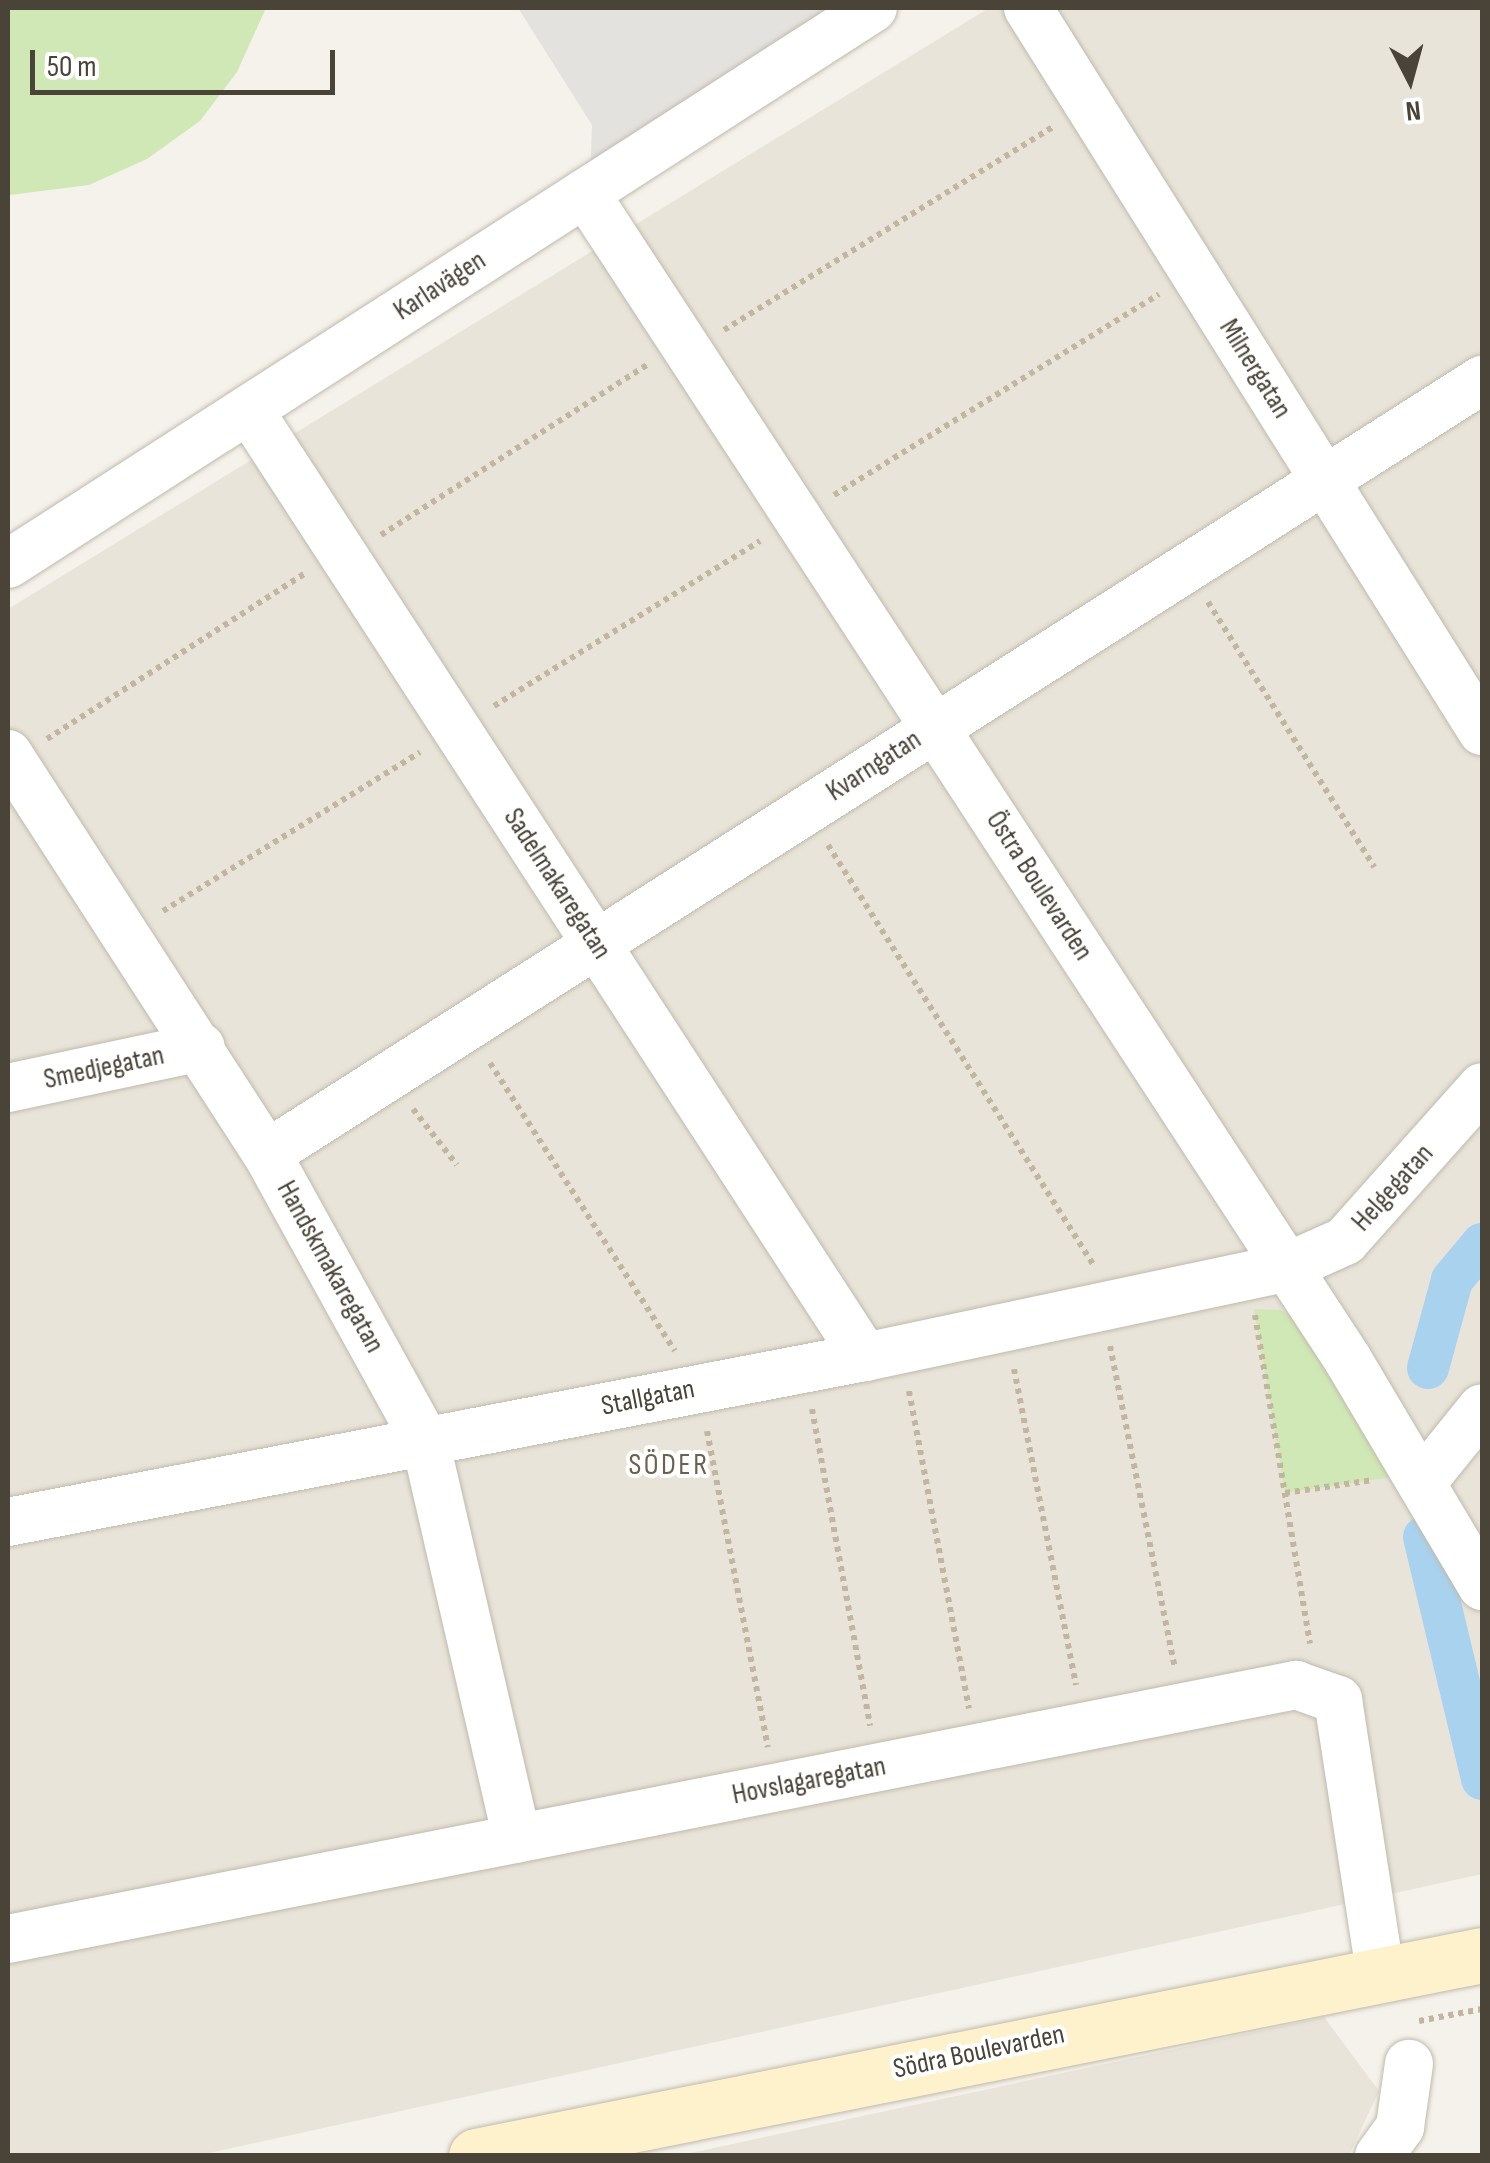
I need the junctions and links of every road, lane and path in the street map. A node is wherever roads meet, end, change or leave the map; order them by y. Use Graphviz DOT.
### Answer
graph roads {
  1 [pos="873,8"];
  2 [pos="1028,8"];
  3 [pos="1089,104"];
  4 [pos="585,193"];
  5 [pos="1194,272"];
  6 [pos="686,347"];
  7 [pos="1482,380"];
  8 [pos="249,410"];
  9 [pos="1324,478"];
  10 [pos="798,518"];
  11 [pos="8,564"];
  12 [pos="325,566"];
  13 [pos="1186,567"];
  14 [pos="935,728"];
  15 [pos="456,730"];
  16 [pos="1482,731"];
  17 [pos="28,746"];
  18 [pos="806,810"];
  19 [pos="1374,867"];
  20 [pos="126,934"];
  21 [pos="596,944"];
  22 [pos="466,1026"];
  23 [pos="201,1048"];
  24 [pos="388,1076"];
  25 [pos="1482,1087"];
  26 [pos="8,1088"];
  27 [pos="267,1154"];
  28 [pos="457,1165"];
  29 [pos="1268,1272"];
  30 [pos="1103,1308"];
  31 [pos="1006,1328"];
  32 [pos="883,1354"];
  33 [pos="805,1368"];
  34 [pos="699,1388"];
  35 [pos="1482,1408"];
  36 [pos="425,1440"];
  37 [pos="1424,1480"];
  38 [pos="8,1522"];
  39 [pos="1482,1586"];
  40 [pos="1317,1688"];
  41 [pos="1183,1707"];
  42 [pos="1084,1727"];
  43 [pos="976,1748"];
  44 [pos="878,1768"];
  45 [pos="776,1788"];
  46 [pos="517,1839"];
  47 [pos="8,1938"];
  48 [pos="1468,1957"];
  49 [pos="1380,1972"];
  50 [pos="1482,2010"];
  51 [pos="1468,2012"];
  52 [pos="1409,2064"];
  53 [pos="476,2156"];
  54 [pos="1379,2156"];
  1 -- 4 [label="street, Karlavägen"];
  2 -- 3 [label="street, Milnergatan"];
  3 -- 5 [label="street, Milnergatan"];
  3 -- 6 [label="path"];
  4 -- 6 [label="street, Östra Boulevarden"];
  4 -- 8 [label="street, Karlavägen"];
  5 -- 9 [label="street, Milnergatan"];
  5 -- 10 [label="path"];
  6 -- 10 [label="street, Östra Boulevarden"];
  6 -- 12 [label="path"];
  7 -- 9 [label="street, Kvarngatan"];
  8 -- 11 [label="street, Karlavägen"];
  8 -- 12 [label="street, Sadelmakaregatan"];
  9 -- 13 [label="street, Kvarngatan"];
  9 -- 16 [label="street, Milnergatan"];
  10 -- 14 [label="street, Östra Boulevarden"];
  10 -- 15 [label="path"];
  12 -- 15 [label="street, Sadelmakaregatan"];
  12 -- 17 [label="path"];
  13 -- 14 [label="street, Kvarngatan"];
  13 -- 19 [label="path"];
  14 -- 18 [label="street, Kvarngatan"];
  14 -- 29 [label="street, Östra Boulevarden"];
  15 -- 20 [label="path"];
  15 -- 21 [label="street, Sadelmakaregatan"];
  17 -- 20 [label="street, Handskmakaregatan"];
  18 -- 21 [label="street, Kvarngatan"];
  18 -- 30 [label="path"];
  20 -- 23 [label="street, Handskmakaregatan"];
  21 -- 22 [label="street, Kvarngatan"];
  21 -- 32 [label="street, Sadelmakaregatan"];
  22 -- 24 [label="street, Kvarngatan"];
  22 -- 34 [label="path"];
  23 -- 26 [label="street, Smedjegatan"];
  23 -- 27 [label="street, Handskmakaregatan"];
  24 -- 27 [label="street, Kvarngatan"];
  24 -- 28 [label="path"];
  25 -- 29 [label="street, Helgegatan"];
  27 -- 36 [label="street, Handskmakaregatan"];
  29 -- 30 [label="street, Stallgatan"];
  29 -- 37 [label="street, Östra Boulevarden"];
  29 -- 40 [label="path"];
  30 -- 31 [label="street, Stallgatan"];
  30 -- 41 [label="path"];
  31 -- 32 [label="street, Stallgatan"];
  31 -- 42 [label="path"];
  32 -- 33 [label="street, Stallgatan"];
  32 -- 43 [label="path"];
  33 -- 34 [label="street, Stallgatan"];
  33 -- 44 [label="path"];
  34 -- 36 [label="street, Stallgatan"];
  34 -- 45 [label="path"];
  35 -- 37 [label="street"];
  36 -- 38 [label="street, Stallgatan"];
  36 -- 46 [label="street, Handskmakaregatan"];
  37 -- 39 [label="street, Östra Boulevarden"];
  40 -- 41 [label="street, Hovslagaregatan"];
  40 -- 49 [label="street"];
  41 -- 42 [label="street, Hovslagaregatan"];
  42 -- 43 [label="street, Hovslagaregatan"];
  43 -- 44 [label="street, Hovslagaregatan"];
  44 -- 45 [label="street, Hovslagaregatan"];
  45 -- 46 [label="street, Hovslagaregatan"];
  46 -- 47 [label="street, Hovslagaregatan"];
  48 -- 49 [label="main road, Södra Boulevarden"];
  49 -- 53 [label="main road, Södra Boulevarden"];
  50 -- 51 [label="path"];
  52 -- 54 [label="street"];
}
